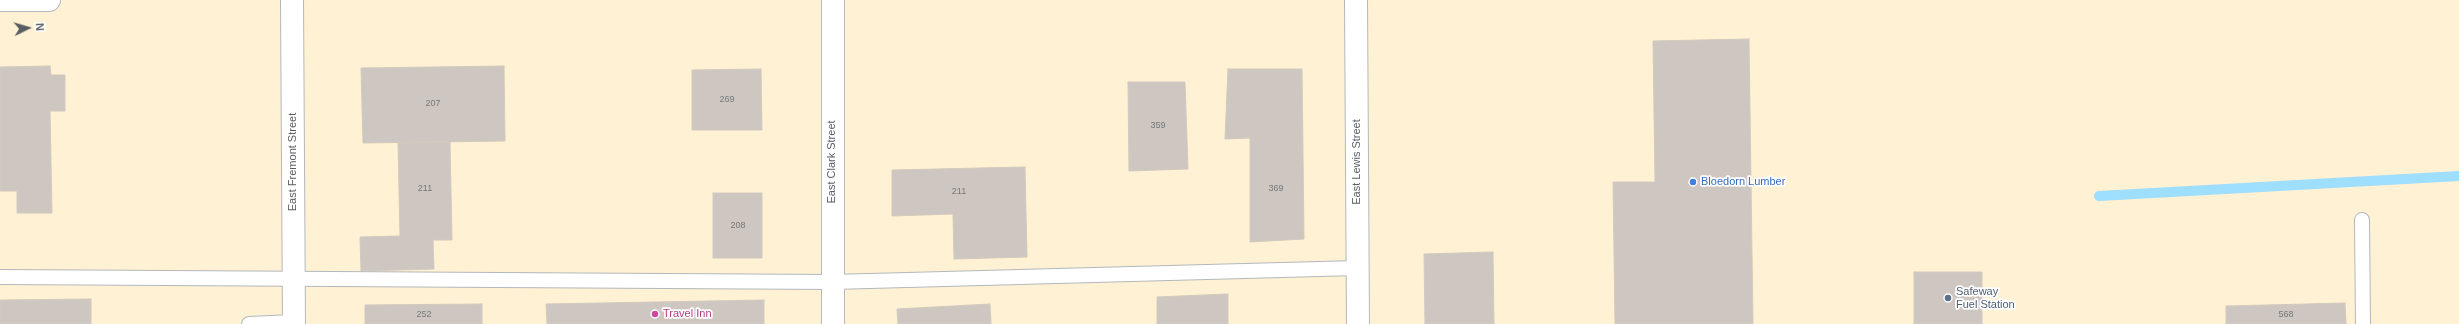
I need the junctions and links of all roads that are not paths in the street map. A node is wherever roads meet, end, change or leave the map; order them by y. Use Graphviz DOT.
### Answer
graph roads {
  1 [pos="0,0"];
  2 [pos="49,0"];
  3 [pos="292,0"];
  4 [pos="833,0"];
  5 [pos="1356,0"];
  6 [pos="2362,220"];
  7 [pos="1357,268"];
  8 [pos="0,277"];
  9 [pos="294,277"];
  10 [pos="832,282"];
  11 [pos="294,323"];
  12 [pos="249,324"];
  13 [pos="833,324"];
  14 [pos="1358,324"];
  15 [pos="2363,324"];
  1 -- 2 [label="street"];
  3 -- 9 [label="street, East Fremont Street"];
  4 -- 10 [label="street, East Clark Street"];
  5 -- 7 [label="street, East Lewis Street"];
  6 -- 15 [label="lane"];
  7 -- 10 [label="lane"];
  7 -- 14 [label="street, East Lewis Street"];
  8 -- 9 [label="lane"];
  9 -- 10 [label="lane"];
  9 -- 11 [label="street, East Fremont Street"];
  10 -- 13 [label="street, East Clark Street"];
  11 -- 12 [label="lane"];
}
